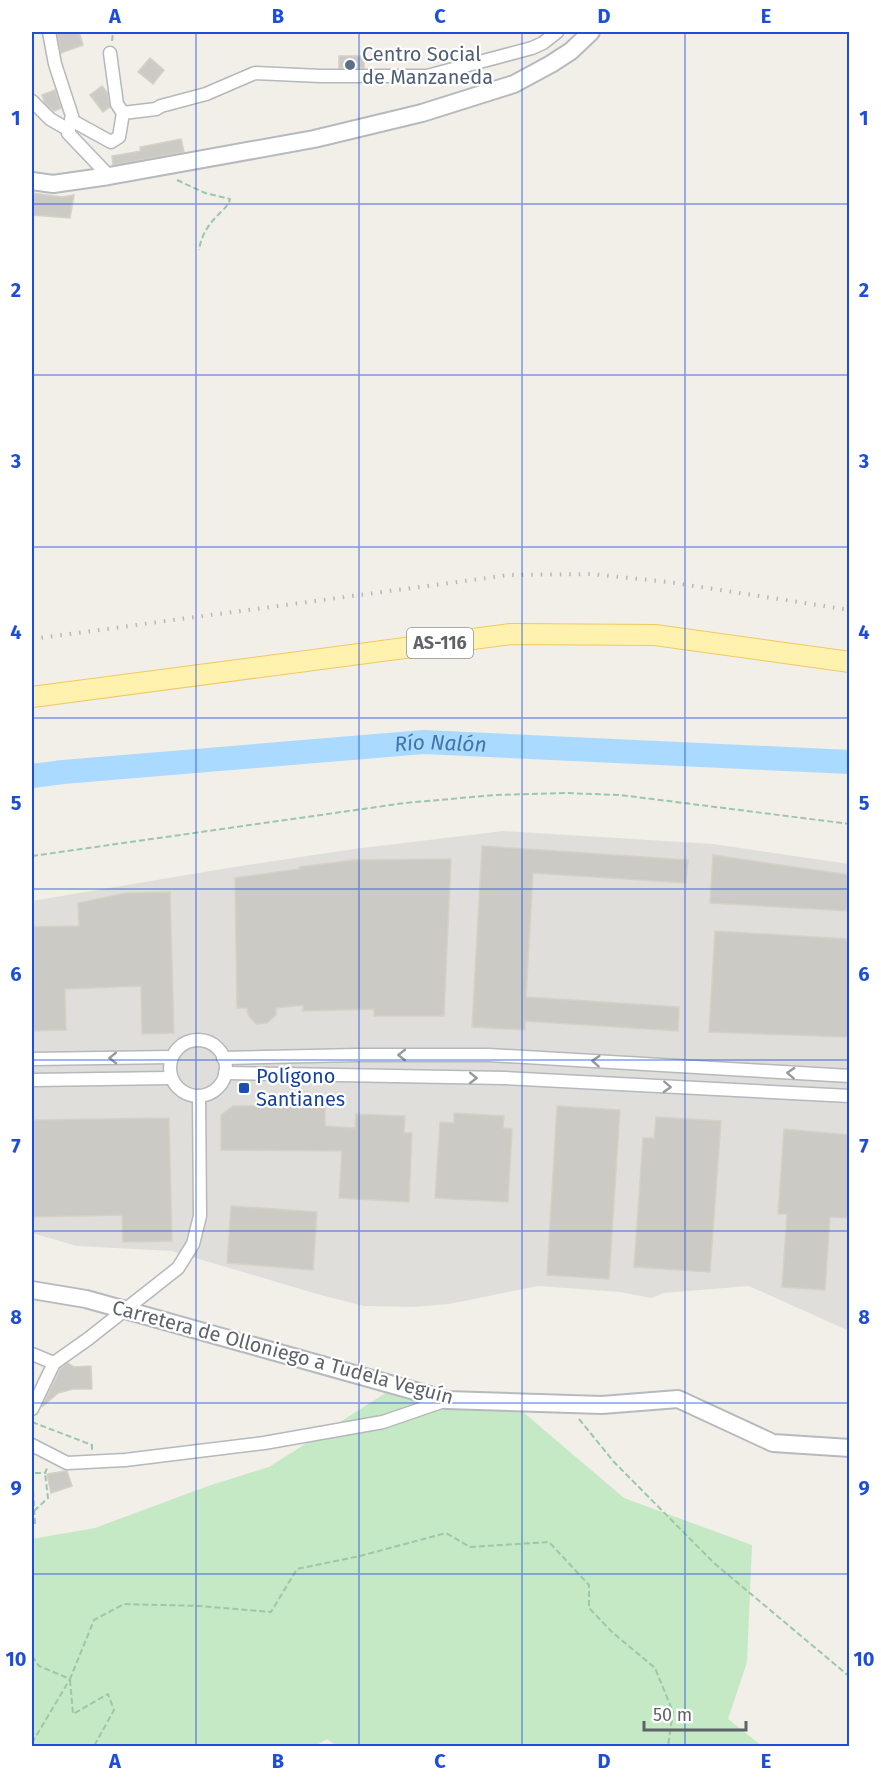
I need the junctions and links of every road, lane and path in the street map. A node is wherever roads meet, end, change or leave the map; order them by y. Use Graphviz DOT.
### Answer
graph roads {
  1 [pos="49,32"];
  2 [pos="557,32"];
  3 [pos="591,32"];
  4 [pos="110,53"];
  5 [pos="32,101"];
  6 [pos="123,113"];
  7 [pos="70,125"];
  8 [pos="152,168"];
  9 [pos="110,176"];
  10 [pos="32,181"];
  11 [pos="199,250"];
  12 [pos="849,662"];
  13 [pos="32,697"];
  14 [pos="849,824"];
  15 [pos="32,856"];
  16 [pos="172,1057"];
  17 [pos="223,1058"];
  18 [pos="32,1059"];
  19 [pos="225,1073"];
  20 [pos="849,1076"];
  21 [pos="171,1078"];
  22 [pos="32,1080"];
  23 [pos="199,1096"];
  24 [pos="849,1096"];
  25 [pos="32,1290"];
  26 [pos="124,1309"];
  27 [pos="32,1354"];
  28 [pos="54,1363"];
  29 [pos="447,1400"];
  30 [pos="567,1404"];
  31 [pos="32,1409"];
  32 [pos="32,1422"];
  33 [pos="32,1445"];
  34 [pos="849,1448"];
  35 [pos="53,1456"];
  36 [pos="91,1462"];
  37 [pos="45,1473"];
  38 [pos="34,1511"];
  39 [pos="36,1524"];
  40 [pos="32,1656"];
  41 [pos="849,1677"];
  42 [pos="70,1679"];
  43 [pos="32,1743"];
  44 [pos="94,1746"];
  45 [pos="668,1746"];
  1 -- 7 [label="street"];
  2 -- 6 [label="street"];
  3 -- 8 [label="street"];
  4 -- 6 [label="street"];
  5 -- 7 [label="street"];
  6 -- 7 [label="street"];
  7 -- 9 [label="street"];
  8 -- 9 [label="street"];
  8 -- 11 [label="path"];
  9 -- 10 [label="street"];
  12 -- 13 [label="main road, AS-116"];
  14 -- 15 [label="path"];
  16 -- 17 [label="street"];
  16 -- 18 [label="street, one-way"];
  16 -- 21 [label="street"];
  17 -- 19 [label="street"];
  20 -- 17 [label="street, one-way"];
  19 -- 23 [label="street"];
  19 -- 24 [label="street, one-way"];
  21 -- 22 [label="street"];
  21 -- 23 [label="street"];
  23 -- 26 [label="street"];
  25 -- 26 [label="street, Carretera de Olloniego a Tudela Veguín"];
  26 -- 28 [label="street"];
  26 -- 29 [label="street, Carretera de Olloniego a Tudela Veguín"];
  27 -- 28 [label="street"];
  28 -- 31 [label="street"];
  29 -- 30 [label="street, Carretera de Olloniego a Tudela Veguín"];
  29 -- 36 [label="street"];
  30 -- 34 [label="street, Carretera de Olloniego a Tudela Veguín"];
  30 -- 41 [label="path"];
  32 -- 36 [label="path"];
  33 -- 35 [label="street"];
  35 -- 36 [label="street"];
  35 -- 37 [label="path"];
  37 -- 38 [label="path"];
  37 -- 38 [label="path"];
  38 -- 39 [label="path"];
  40 -- 42 [label="path"];
  42 -- 43 [label="path"];
  42 -- 44 [label="path"];
  42 -- 45 [label="path"];
}
